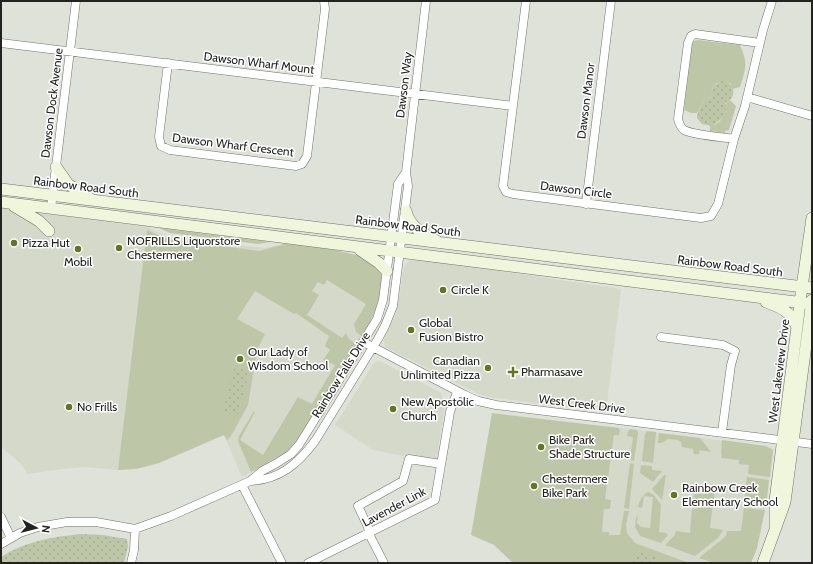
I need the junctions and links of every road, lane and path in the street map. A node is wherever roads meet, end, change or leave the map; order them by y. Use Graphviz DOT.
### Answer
graph roads {
  1 [pos="76,1"];
  2 [pos="324,1"];
  3 [pos="426,1"];
  4 [pos="526,1"];
  5 [pos="611,1"];
  6 [pos="772,1"];
  7 [pos="760,42"];
  8 [pos="1,43"];
  9 [pos="70,51"];
  10 [pos="168,64"];
  11 [pos="316,82"];
  12 [pos="415,94"];
  13 [pos="747,97"];
  14 [pos="513,106"];
  15 [pos="812,116"];
  16 [pos="734,139"];
  17 [pos="56,167"];
  18 [pos="406,172"];
  19 [pos="1,189"];
  20 [pos="52,196"];
  21 [pos="4,202"];
  22 [pos="97,202"];
  23 [pos="586,204"];
  24 [pos="51,208"];
  25 [pos="406,211"];
  26 [pos="812,218"];
  27 [pos="49,231"];
  28 [pos="440,243"];
  29 [pos="396,244"];
  30 [pos="356,247"];
  31 [pos="387,271"];
  32 [pos="807,288"];
  33 [pos="751,296"];
  34 [pos="812,300"];
  35 [pos="800,302"];
  36 [pos="812,304"];
  37 [pos="797,327"];
  38 [pos="661,337"];
  39 [pos="363,342"];
  40 [pos="372,347"];
  41 [pos="457,392"];
  42 [pos="722,432"];
  43 [pos="788,441"];
  44 [pos="812,444"];
  45 [pos="441,464"];
  46 [pos="250,482"];
  47 [pos="242,485"];
  48 [pos="1,517"];
  49 [pos="135,529"];
  50 [pos="369,534"];
  51 [pos="11,538"];
  52 [pos="1,544"];
  53 [pos="131,563"];
  54 [pos="282,563"];
  55 [pos="308,563"];
  56 [pos="384,563"];
  57 [pos="763,563"];
  1 -- 9 [label="street, Dawson Dock Avenue"];
  2 -- 11 [label="street"];
  3 -- 12 [label="street, Dawson Way"];
  4 -- 14 [label="street, Dawson Circle"];
  5 -- 23 [label="street, Dawson Manor"];
  6 -- 7 [label="street, Dawson Circle"];
  7 -- 13 [label="street, Dawson Circle"];
  7 -- 16 [label="street"];
  8 -- 9 [label="street, Dawson Wharf Mount"];
  9 -- 10 [label="street, Dawson Wharf Mount"];
  9 -- 17 [label="street, Dawson Dock Avenue"];
  10 -- 11 [label="street, Dawson Wharf Mount"];
  10 -- 11 [label="street, Dawson Wharf Crescent"];
  11 -- 12 [label="street, Dawson Wharf Mount"];
  12 -- 14 [label="street, Dawson Wharf Mount"];
  12 -- 18 [label="street, Dawson Way"];
  13 -- 15 [label="street"];
  13 -- 16 [label="street, Dawson Circle"];
  14 -- 23 [label="street, Dawson Circle"];
  16 -- 23 [label="street, Dawson Circle"];
  17 -- 20 [label="street, Dawson Dock Avenue"];
  17 -- 22 [label="main road"];
  18 -- 25 [label="street, Dawson Way"];
  18 -- 29 [label="street, Dawson Way"];
  19 -- 20 [label="main road, Rainbow Road South"];
  20 -- 22 [label="main road, Rainbow Road South"];
  20 -- 24 [label="street, Dawson Dock Avenue"];
  21 -- 24 [label="main road, Rainbow Road South"];
  21 -- 27 [label="main road"];
  22 -- 29 [label="main road, Rainbow Road South"];
  24 -- 30 [label="main road, Rainbow Road South"];
  25 -- 28 [label="main road"];
  25 -- 29 [label="street, Dawson Way"];
  26 -- 32 [label="main road, West Lakeview Drive"];
  28 -- 29 [label="main road, Rainbow Road South"];
  28 -- 32 [label="main road, Rainbow Road South"];
  29 -- 30 [label="main road, Rainbow Road South"];
  29 -- 31 [label="street, Rainbow Falls Drive"];
  29 -- 33 [label="main road, Rainbow Road South"];
  29 -- 40 [label="street, Rainbow Falls Drive"];
  30 -- 31 [label="main road"];
  31 -- 39 [label="street, Rainbow Falls Drive"];
  32 -- 35 [label="main road, West Lakeview Drive"];
  33 -- 35 [label="main road"];
  33 -- 37 [label="main road"];
  34 -- 36 [label="main road, West Lakeview Drive"];
  35 -- 36 [label="main road"];
  35 -- 37 [label="main road, West Lakeview Drive"];
  36 -- 43 [label="main road, West Lakeview Drive"];
  37 -- 43 [label="main road, West Lakeview Drive"];
  38 -- 42 [label="street"];
  39 -- 40 [label="street, West Creek Drive"];
  39 -- 46 [label="street, Rainbow Falls Drive"];
  40 -- 41 [label="street, West Creek Drive"];
  40 -- 46 [label="street, Rainbow Falls Drive"];
  41 -- 42 [label="street, West Creek Drive"];
  41 -- 45 [label="street, Lavender Link"];
  42 -- 43 [label="street, West Creek Drive"];
  43 -- 44 [label="street, West Creek Drive"];
  43 -- 57 [label="main road, West Lakeview Drive"];
  45 -- 50 [label="street, Lavender Link"];
  45 -- 50 [label="street"];
  46 -- 47 [label="street, Rainbow Falls Drive"];
  47 -- 49 [label="street, Rainbow Falls Drive"];
  47 -- 54 [label="street"];
  48 -- 51 [label="street"];
  49 -- 51 [label="street"];
  49 -- 53 [label="street"];
  50 -- 55 [label="street, Lavender Link"];
  50 -- 56 [label="street"];
  51 -- 52 [label="street"];
}
